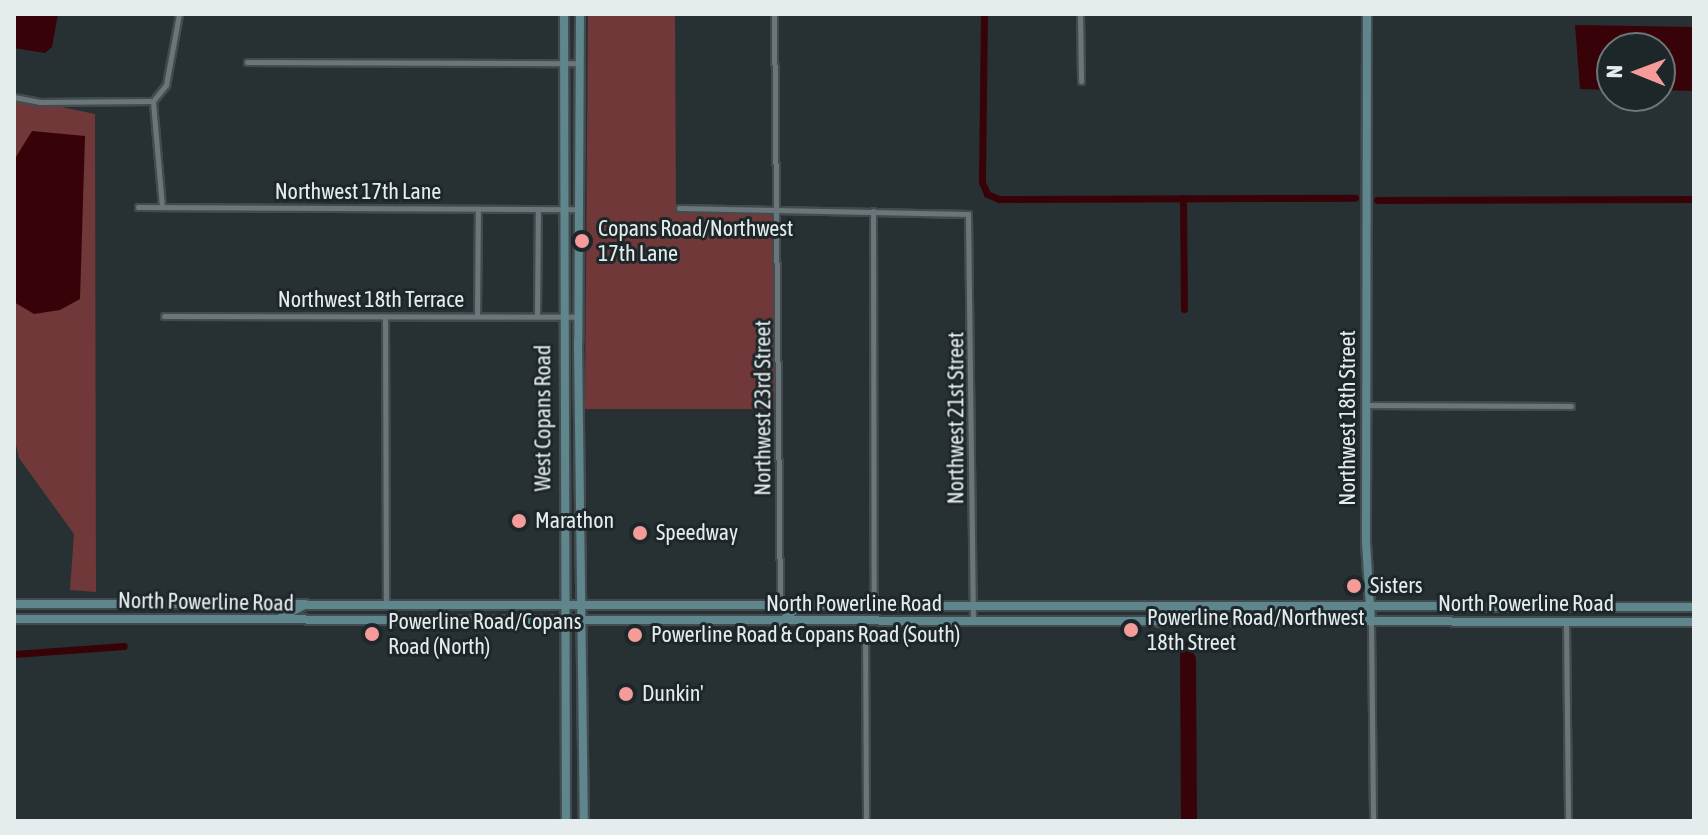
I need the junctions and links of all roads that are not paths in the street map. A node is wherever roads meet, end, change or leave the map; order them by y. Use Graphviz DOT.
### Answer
graph roads {
  1 [pos="179,14"];
  2 [pos="564,14"];
  3 [pos="580,14"];
  4 [pos="774,14"];
  5 [pos="1080,14"];
  6 [pos="1367,14"];
  7 [pos="247,62"];
  8 [pos="560,63"];
  9 [pos="579,63"];
  10 [pos="1081,81"];
  11 [pos="14,97"];
  12 [pos="153,101"];
  13 [pos="138,207"];
  14 [pos="162,207"];
  15 [pos="679,208"];
  16 [pos="478,209"];
  17 [pos="538,209"];
  18 [pos="561,209"];
  19 [pos="578,209"];
  20 [pos="778,210"];
  21 [pos="873,211"];
  22 [pos="477,315"];
  23 [pos="164,316"];
  24 [pos="537,316"];
  25 [pos="385,317"];
  26 [pos="561,317"];
  27 [pos="578,317"];
  28 [pos="1366,405"];
  29 [pos="1571,406"];
  30 [pos="14,604"];
  31 [pos="63,604"];
  32 [pos="306,604"];
  33 [pos="386,604"];
  34 [pos="562,604"];
  35 [pos="94,605"];
  36 [pos="580,605"];
  37 [pos="780,605"];
  38 [pos="798,605"];
  39 [pos="874,606"];
  40 [pos="973,606"];
  41 [pos="1215,607"];
  42 [pos="1568,607"];
  43 [pos="1588,607"];
  44 [pos="1694,607"];
  45 [pos="1371,608"];
  46 [pos="14,619"];
  47 [pos="32,619"];
  48 [pos="63,619"];
  49 [pos="269,620"];
  50 [pos="1547,621"];
  51 [pos="1566,621"];
  52 [pos="562,622"];
  53 [pos="973,622"];
  54 [pos="1159,622"];
  55 [pos="1371,622"];
  56 [pos="1694,622"];
  57 [pos="581,623"];
  58 [pos="780,623"];
  59 [pos="865,623"];
  60 [pos="566,821"];
  61 [pos="584,821"];
  62 [pos="866,821"];
  63 [pos="1373,821"];
  64 [pos="1568,821"];
  1 -- 12 [label="street"];
  2 -- 8 [label="main road, West Copans Road"];
  3 -- 9 [label="main road, West Copans Road"];
  4 -- 20 [label="street, Northwest 23rd Street"];
  5 -- 10 [label="street"];
  6 -- 28 [label="main road, Northwest 18th Street"];
  7 -- 8 [label="street"];
  8 -- 9 [label="street"];
  8 -- 18 [label="main road, West Copans Road"];
  9 -- 19 [label="main road, West Copans Road"];
  11 -- 12 [label="street"];
  12 -- 14 [label="street"];
  13 -- 14 [label="street, Northwest 17th Lane"];
  14 -- 16 [label="street, Northwest 17th Lane"];
  15 -- 20 [label="street"];
  16 -- 17 [label="street, Northwest 17th Lane"];
  16 -- 22 [label="street"];
  17 -- 18 [label="street, Northwest 17th Lane"];
  17 -- 24 [label="street"];
  18 -- 19 [label="street, Northwest 17th Lane"];
  18 -- 26 [label="main road, West Copans Road"];
  19 -- 27 [label="main road, West Copans Road"];
  20 -- 21 [label="street"];
  20 -- 37 [label="street, Northwest 23rd Street"];
  21 -- 39 [label="street"];
  21 -- 40 [label="street, Northwest 21st Street"];
  22 -- 24 [label="street, Northwest 18th Terrace"];
  22 -- 25 [label="street, Northwest 18th Terrace"];
  23 -- 25 [label="street, Northwest 18th Terrace"];
  24 -- 26 [label="street, Northwest 18th Terrace"];
  25 -- 33 [label="street"];
  26 -- 27 [label="street, Northwest 18th Terrace"];
  26 -- 34 [label="main road, West Copans Road"];
  27 -- 36 [label="main road, West Copans Road"];
  28 -- 29 [label="street"];
  28 -- 45 [label="main road, Northwest 18th Street"];
  30 -- 31 [label="main road, North Powerline Road"];
  31 -- 35 [label="main road, North Powerline Road"];
  31 -- 47 [label="main road"];
  32 -- 33 [label="main road, North Powerline Road"];
  32 -- 35 [label="main road, North Powerline Road"];
  32 -- 49 [label="main road"];
  33 -- 34 [label="main road, North Powerline Road"];
  34 -- 36 [label="main road, North Powerline Road"];
  34 -- 52 [label="main road, West Copans Road"];
  35 -- 48 [label="main road"];
  36 -- 37 [label="main road, North Powerline Road"];
  36 -- 57 [label="main road, West Copans Road"];
  37 -- 38 [label="main road, North Powerline Road"];
  38 -- 39 [label="main road, North Powerline Road"];
  38 -- 58 [label="main road"];
  39 -- 40 [label="main road, North Powerline Road"];
  40 -- 41 [label="main road, North Powerline Road"];
  40 -- 53 [label="street, Northwest 21st Street"];
  41 -- 45 [label="main road, North Powerline Road"];
  41 -- 54 [label="main road"];
  42 -- 43 [label="main road, North Powerline Road"];
  42 -- 45 [label="main road, North Powerline Road"];
  42 -- 50 [label="main road"];
  43 -- 44 [label="main road, North Powerline Road"];
  43 -- 51 [label="main road"];
  45 -- 55 [label="main road, Northwest 18th Street"];
  46 -- 47 [label="main road, North Powerline Road"];
  47 -- 48 [label="main road, North Powerline Road"];
  48 -- 49 [label="main road, North Powerline Road"];
  49 -- 52 [label="main road, North Powerline Road"];
  50 -- 51 [label="main road, North Powerline Road"];
  50 -- 55 [label="main road, North Powerline Road"];
  51 -- 56 [label="main road, North Powerline Road"];
  51 -- 64 [label="street"];
  52 -- 57 [label="main road, North Powerline Road"];
  52 -- 60 [label="main road, West Copans Road"];
  53 -- 54 [label="main road, North Powerline Road"];
  53 -- 59 [label="main road, North Powerline Road"];
  54 -- 55 [label="main road, North Powerline Road"];
  55 -- 63 [label="street, Northwest 18th Street"];
  57 -- 58 [label="main road, North Powerline Road"];
  57 -- 61 [label="main road, West Copans Road"];
  58 -- 59 [label="main road, North Powerline Road"];
  59 -- 62 [label="street"];
}
